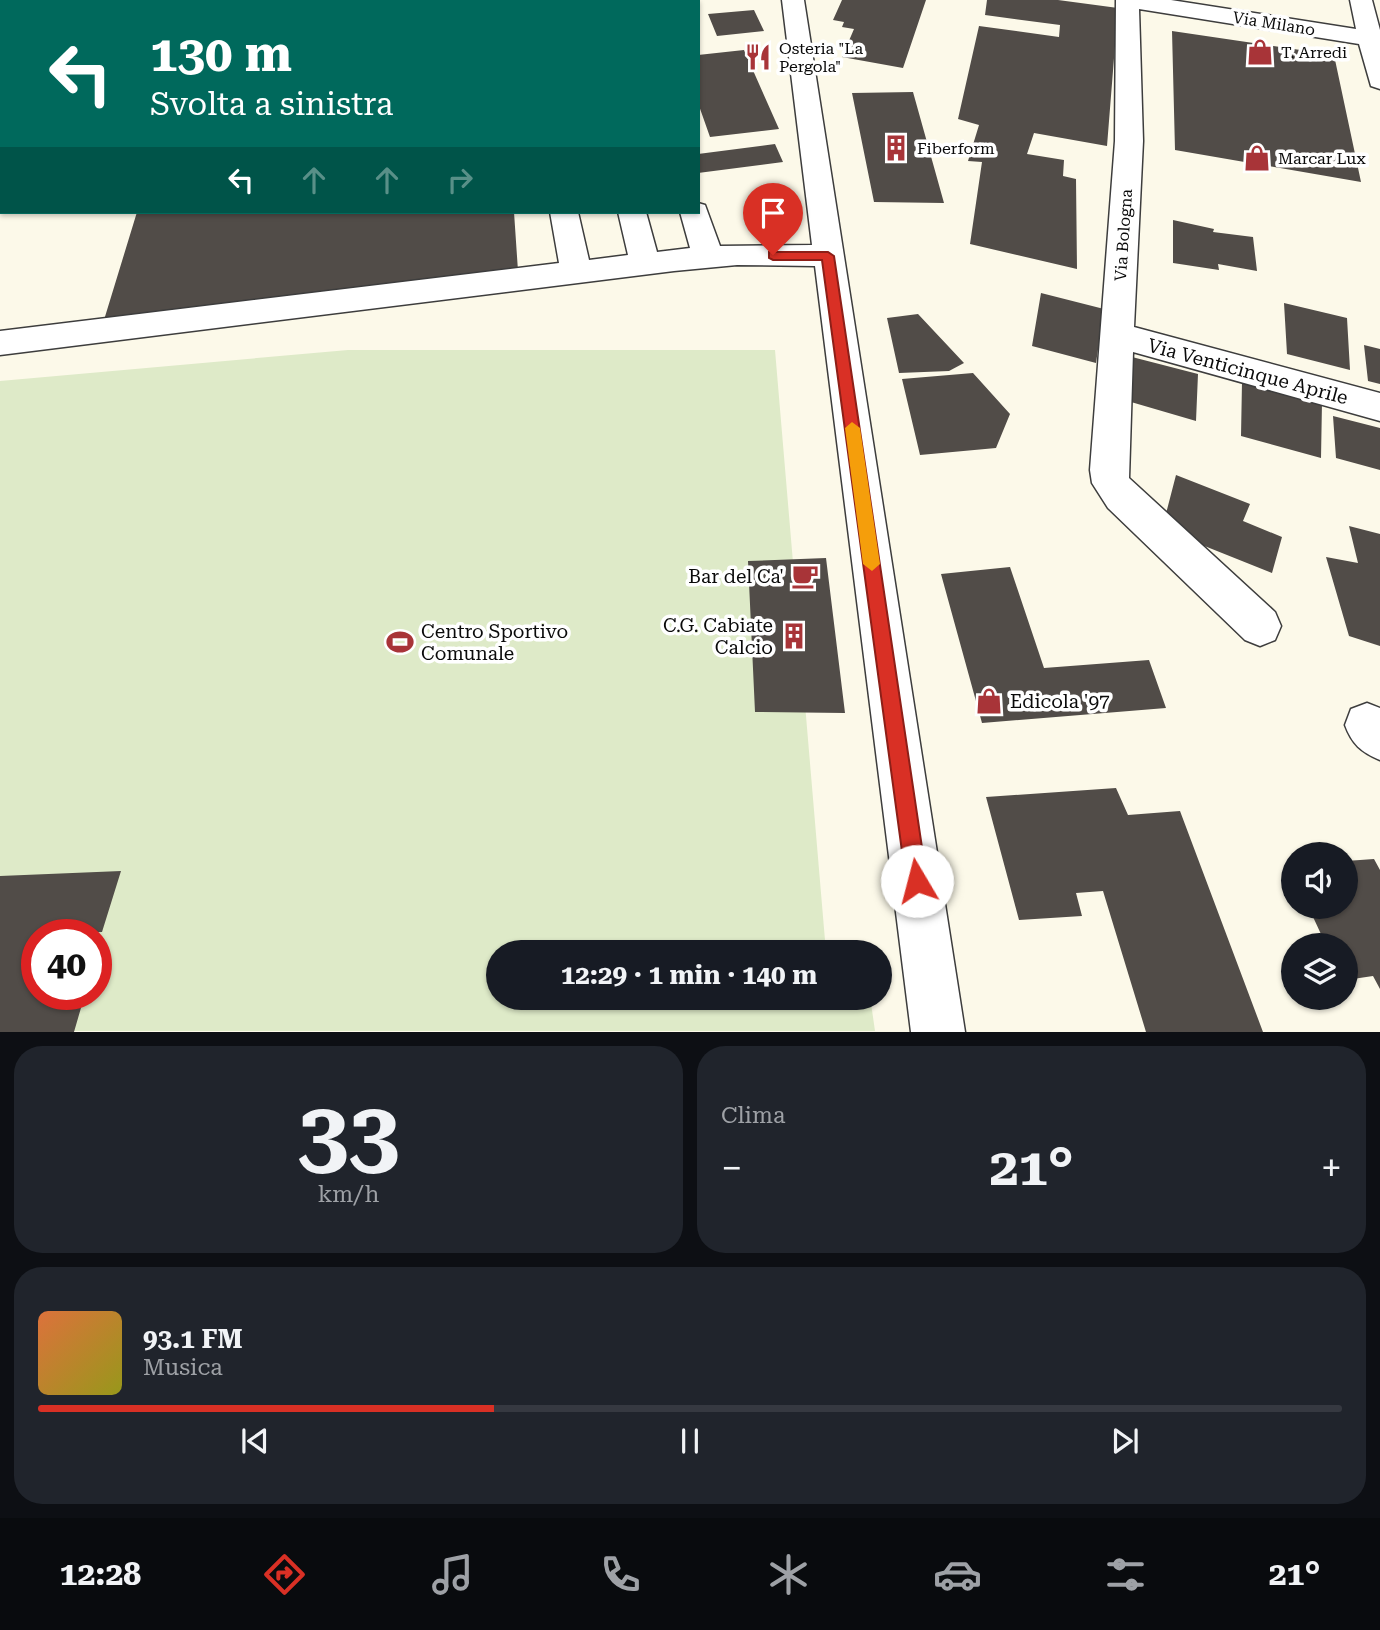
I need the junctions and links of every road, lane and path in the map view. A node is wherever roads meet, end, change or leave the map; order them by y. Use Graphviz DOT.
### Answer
graph roads {
  1 [pos="1127,0"];
  2 [pos="1361,0"];
  3 [pos="792,1"];
  4 [pos="1375,39"];
  5 [pos="1380,81"];
  6 [pos="564,214"];
  7 [pos="633,214"];
  8 [pos="696,214"];
  9 [pos="828,256"];
  10 [pos="708,257"];
  11 [pos="645,263"];
  12 [pos="576,272"];
  13 [pos="1117,335"];
  14 [pos="0,344"];
  15 [pos="1380,407"];
  16 [pos="1260,626"];
  17 [pos="938,1031"];
  1 -- 4 [label="street, Via Milano"];
  1 -- 13 [label="street, Via Bologna"];
  2 -- 4 [label="street"];
  3 -- 9 [label="street"];
  4 -- 5 [label="street"];
  6 -- 12 [label="street"];
  7 -- 11 [label="street"];
  8 -- 10 [label="street"];
  9 -- 10 [label="street"];
  9 -- 17 [label="street"];
  10 -- 11 [label="street"];
  11 -- 12 [label="street"];
  12 -- 14 [label="street"];
  13 -- 15 [label="street, Via Venticinque Aprile"];
  13 -- 16 [label="street, Via Bologna"];
}
